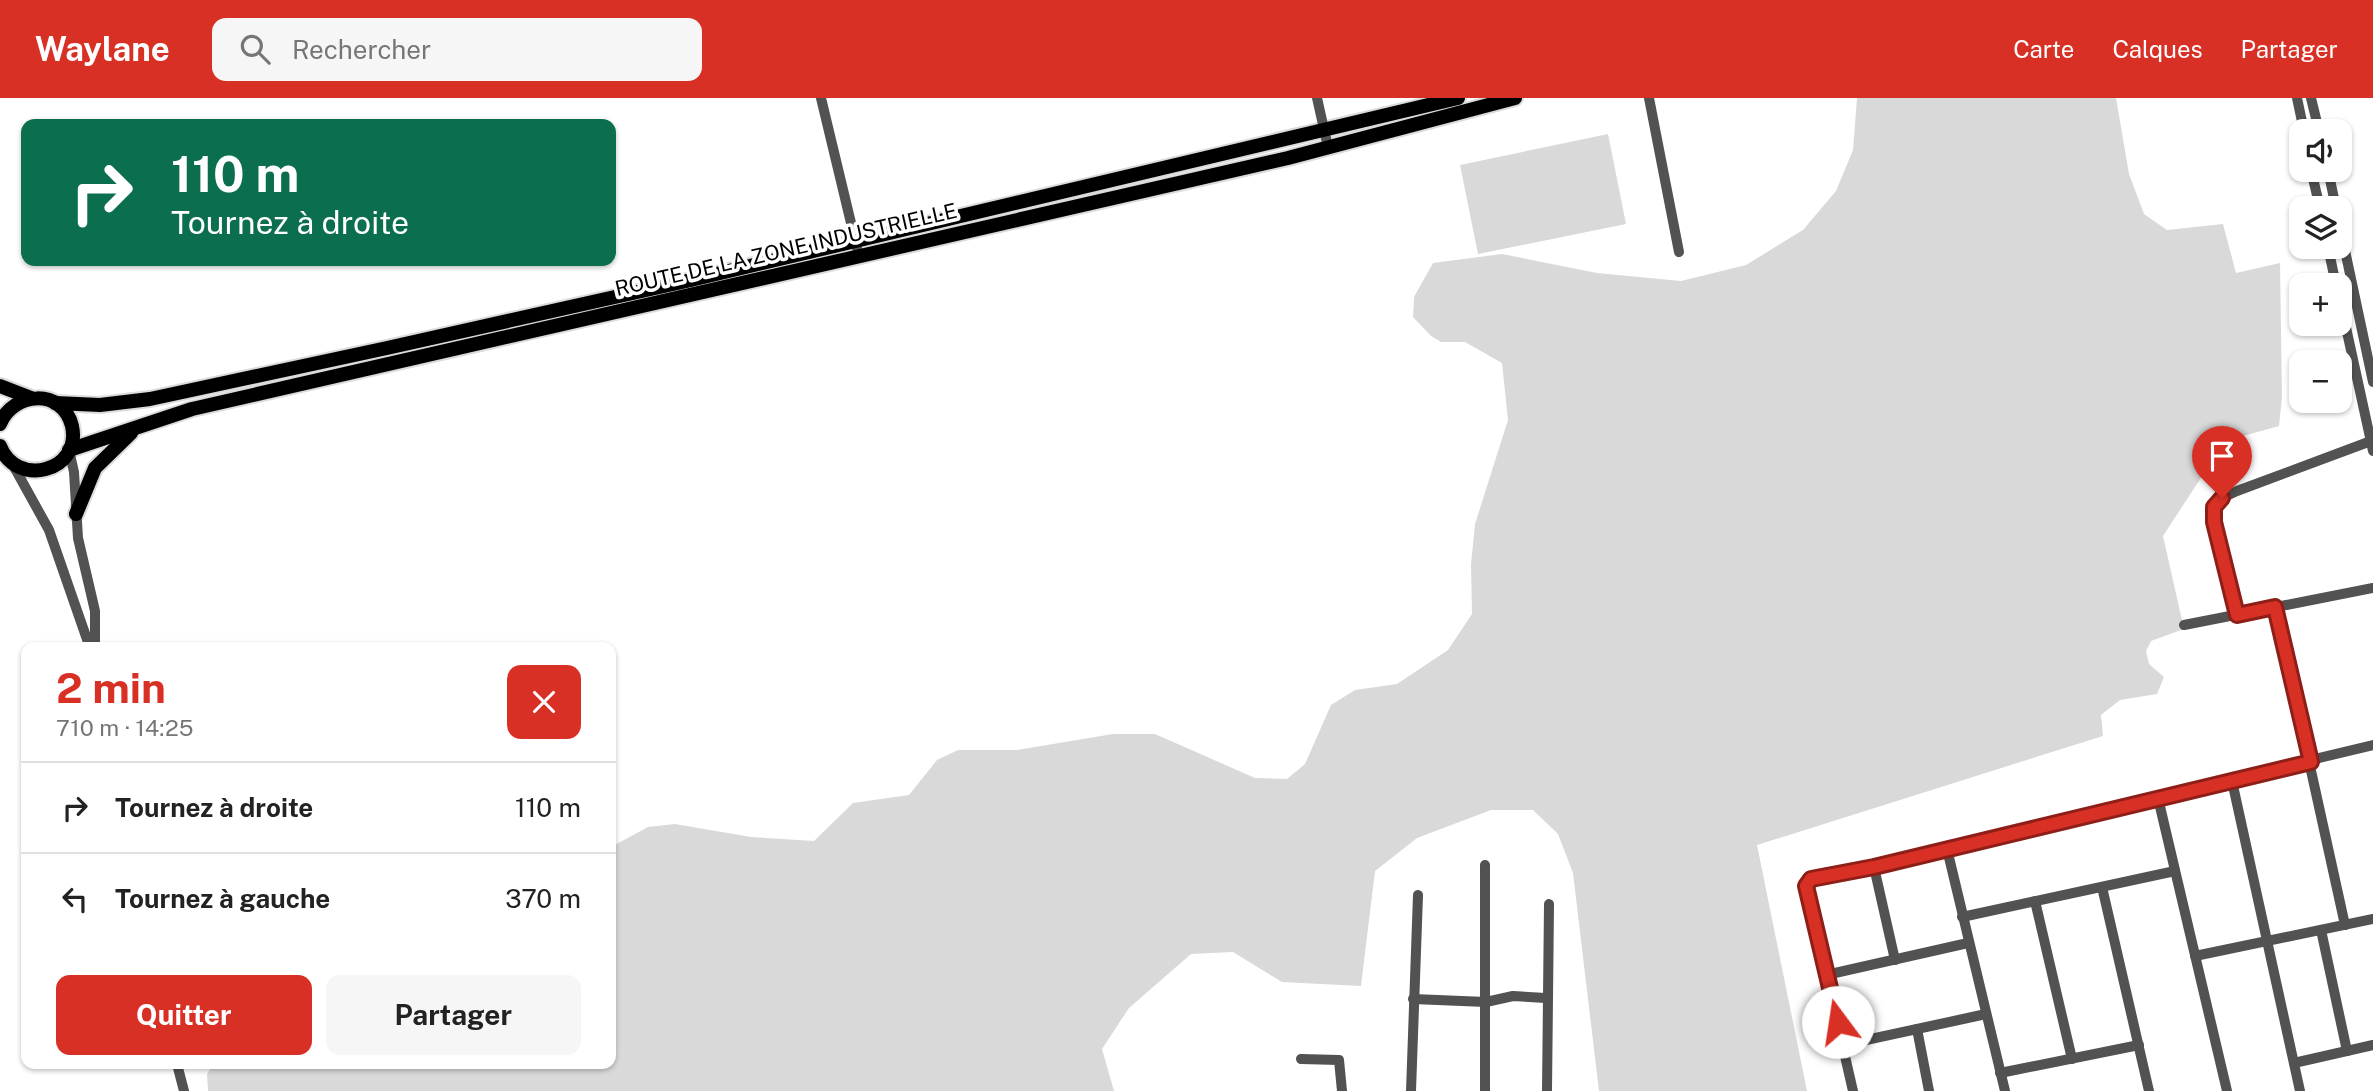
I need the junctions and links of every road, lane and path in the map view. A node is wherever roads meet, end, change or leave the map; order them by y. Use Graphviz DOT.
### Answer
graph roads {
  1 [pos="821,98"];
  2 [pos="1317,98"];
  3 [pos="1458,98"];
  4 [pos="1515,98"];
  5 [pos="1649,98"];
  6 [pos="2297,98"];
  7 [pos="2311,98"];
  8 [pos="2301,119"];
  9 [pos="2316,119"];
  10 [pos="1325,129"];
  11 [pos="1328,147"];
  12 [pos="854,239"];
  13 [pos="1679,251"];
  14 [pos="858,254"];
  15 [pos="2347,259"];
  16 [pos="2348,336"];
  17 [pos="2373,382"];
  18 [pos="0,386"];
  19 [pos="2373,389"];
  20 [pos="2360,392"];
  21 [pos="31,398"];
  22 [pos="55,403"];
  23 [pos="0,424"];
  24 [pos="140,425"];
  25 [pos="0,446"];
  26 [pos="2372,446"];
  27 [pos="69,450"];
  28 [pos="13,465"];
  29 [pos="76,513"];
  30 [pos="2373,589"];
  31 [pos="2275,607"];
  32 [pos="2237,615"];
  33 [pos="2184,625"];
  34 [pos="91,642"];
  35 [pos="93,642"];
  36 [pos="2373,745"];
  37 [pos="2311,762"];
  38 [pos="2232,781"];
  39 [pos="2158,798"];
  40 [pos="1947,849"];
  41 [pos="1485,865"];
  42 [pos="1874,867"];
  43 [pos="2175,871"];
  44 [pos="2102,887"];
  45 [pos="1418,895"];
  46 [pos="2035,901"];
  47 [pos="1549,904"];
  48 [pos="1962,917"];
  49 [pos="2373,919"];
  50 [pos="2344,925"];
  51 [pos="2321,930"];
  52 [pos="2268,940"];
  53 [pos="1968,943"];
  54 [pos="2195,956"];
  55 [pos="1895,960"];
  56 [pos="1826,975"];
  57 [pos="1546,998"];
  58 [pos="1413,999"];
  59 [pos="1486,1002"];
  60 [pos="1986,1014"];
  61 [pos="1917,1029"];
  62 [pos="1843,1045"];
  63 [pos="2139,1045"];
  64 [pos="2373,1045"];
  65 [pos="2347,1051"];
  66 [pos="1301,1059"];
  67 [pos="2072,1059"];
  68 [pos="2294,1063"];
  69 [pos="178,1069"];
  70 [pos="2000,1073"];
  71 [pos="184,1091"];
  72 [pos="1342,1091"];
  73 [pos="1411,1091"];
  74 [pos="1485,1091"];
  75 [pos="1547,1091"];
  76 [pos="1853,1091"];
  77 [pos="1929,1091"];
  78 [pos="2005,1091"];
  79 [pos="2149,1091"];
  80 [pos="2227,1091"];
  81 [pos="2300,1091"];
  1 -- 12 [label="street"];
  2 -- 10 [label="street"];
  3 -- 10 [label="main road, ROUTE DE LA ZONE INDUSTRIELLE"];
  4 -- 11 [label="main road, ROUTE DE LA ZONE INDUSTRIELLE"];
  5 -- 13 [label="street"];
  6 -- 8 [label="street"];
  7 -- 9 [label="street"];
  10 -- 11 [label="street"];
  10 -- 12 [label="main road, ROUTE DE LA ZONE INDUSTRIELLE"];
  11 -- 14 [label="main road, ROUTE DE LA ZONE INDUSTRIELLE"];
  12 -- 14 [label="street"];
  12 -- 22 [label="main road, ROUTE DE LA ZONE INDUSTRIELLE"];
  14 -- 24 [label="main road, ROUTE DE LA ZONE INDUSTRIELLE"];
  15 -- 17 [label="street"];
  16 -- 20 [label="street"];
  18 -- 21 [label="main road, ROUTE DE LA ZONE INDUSTRIELLE"];
  19 -- 20 [label="street"];
  20 -- 26 [label="street"];
  21 -- 22 [label="main road, ROUTE DE LA ZONE INDUSTRIELLE"];
  21 -- 23 [label="main road"];
  22 -- 27 [label="main road"];
  24 -- 27 [label="main road, ROUTE DE LA ZONE INDUSTRIELLE"];
  24 -- 29 [label="main road"];
  25 -- 28 [label="main road"];
  26 -- 32 [label="street"];
  27 -- 28 [label="main road, ROUTE DE LA ZONE INDUSTRIELLE"];
  27 -- 29 [label="street"];
  28 -- 34 [label="street"];
  29 -- 35 [label="street"];
  30 -- 31 [label="street"];
  31 -- 32 [label="street"];
  31 -- 37 [label="street"];
  32 -- 33 [label="street"];
  36 -- 37 [label="street"];
  37 -- 38 [label="street"];
  37 -- 50 [label="street"];
  38 -- 39 [label="street"];
  38 -- 52 [label="street"];
  39 -- 40 [label="street"];
  39 -- 43 [label="street"];
  40 -- 42 [label="street"];
  40 -- 48 [label="street"];
  41 -- 59 [label="street"];
  42 -- 55 [label="street"];
  42 -- 56 [label="street"];
  43 -- 44 [label="street"];
  43 -- 54 [label="street"];
  44 -- 46 [label="street"];
  44 -- 63 [label="street"];
  45 -- 58 [label="street"];
  46 -- 48 [label="street"];
  46 -- 67 [label="street"];
  47 -- 57 [label="street"];
  48 -- 53 [label="street"];
  49 -- 50 [label="street"];
  50 -- 51 [label="street"];
  51 -- 52 [label="street"];
  51 -- 65 [label="street"];
  52 -- 54 [label="street"];
  52 -- 68 [label="street"];
  53 -- 55 [label="street"];
  53 -- 60 [label="street"];
  54 -- 80 [label="street"];
  55 -- 56 [label="street"];
  56 -- 62 [label="street"];
  57 -- 59 [label="street"];
  57 -- 75 [label="street"];
  58 -- 59 [label="street"];
  58 -- 73 [label="street"];
  59 -- 74 [label="street"];
  60 -- 61 [label="street"];
  60 -- 70 [label="street"];
  61 -- 62 [label="street"];
  61 -- 77 [label="street"];
  62 -- 76 [label="street"];
  63 -- 67 [label="street"];
  63 -- 79 [label="street"];
  64 -- 65 [label="street"];
  65 -- 68 [label="street"];
  66 -- 72 [label="street"];
  67 -- 70 [label="street"];
  68 -- 81 [label="street"];
  69 -- 71 [label="street"];
  70 -- 78 [label="street"];
}
